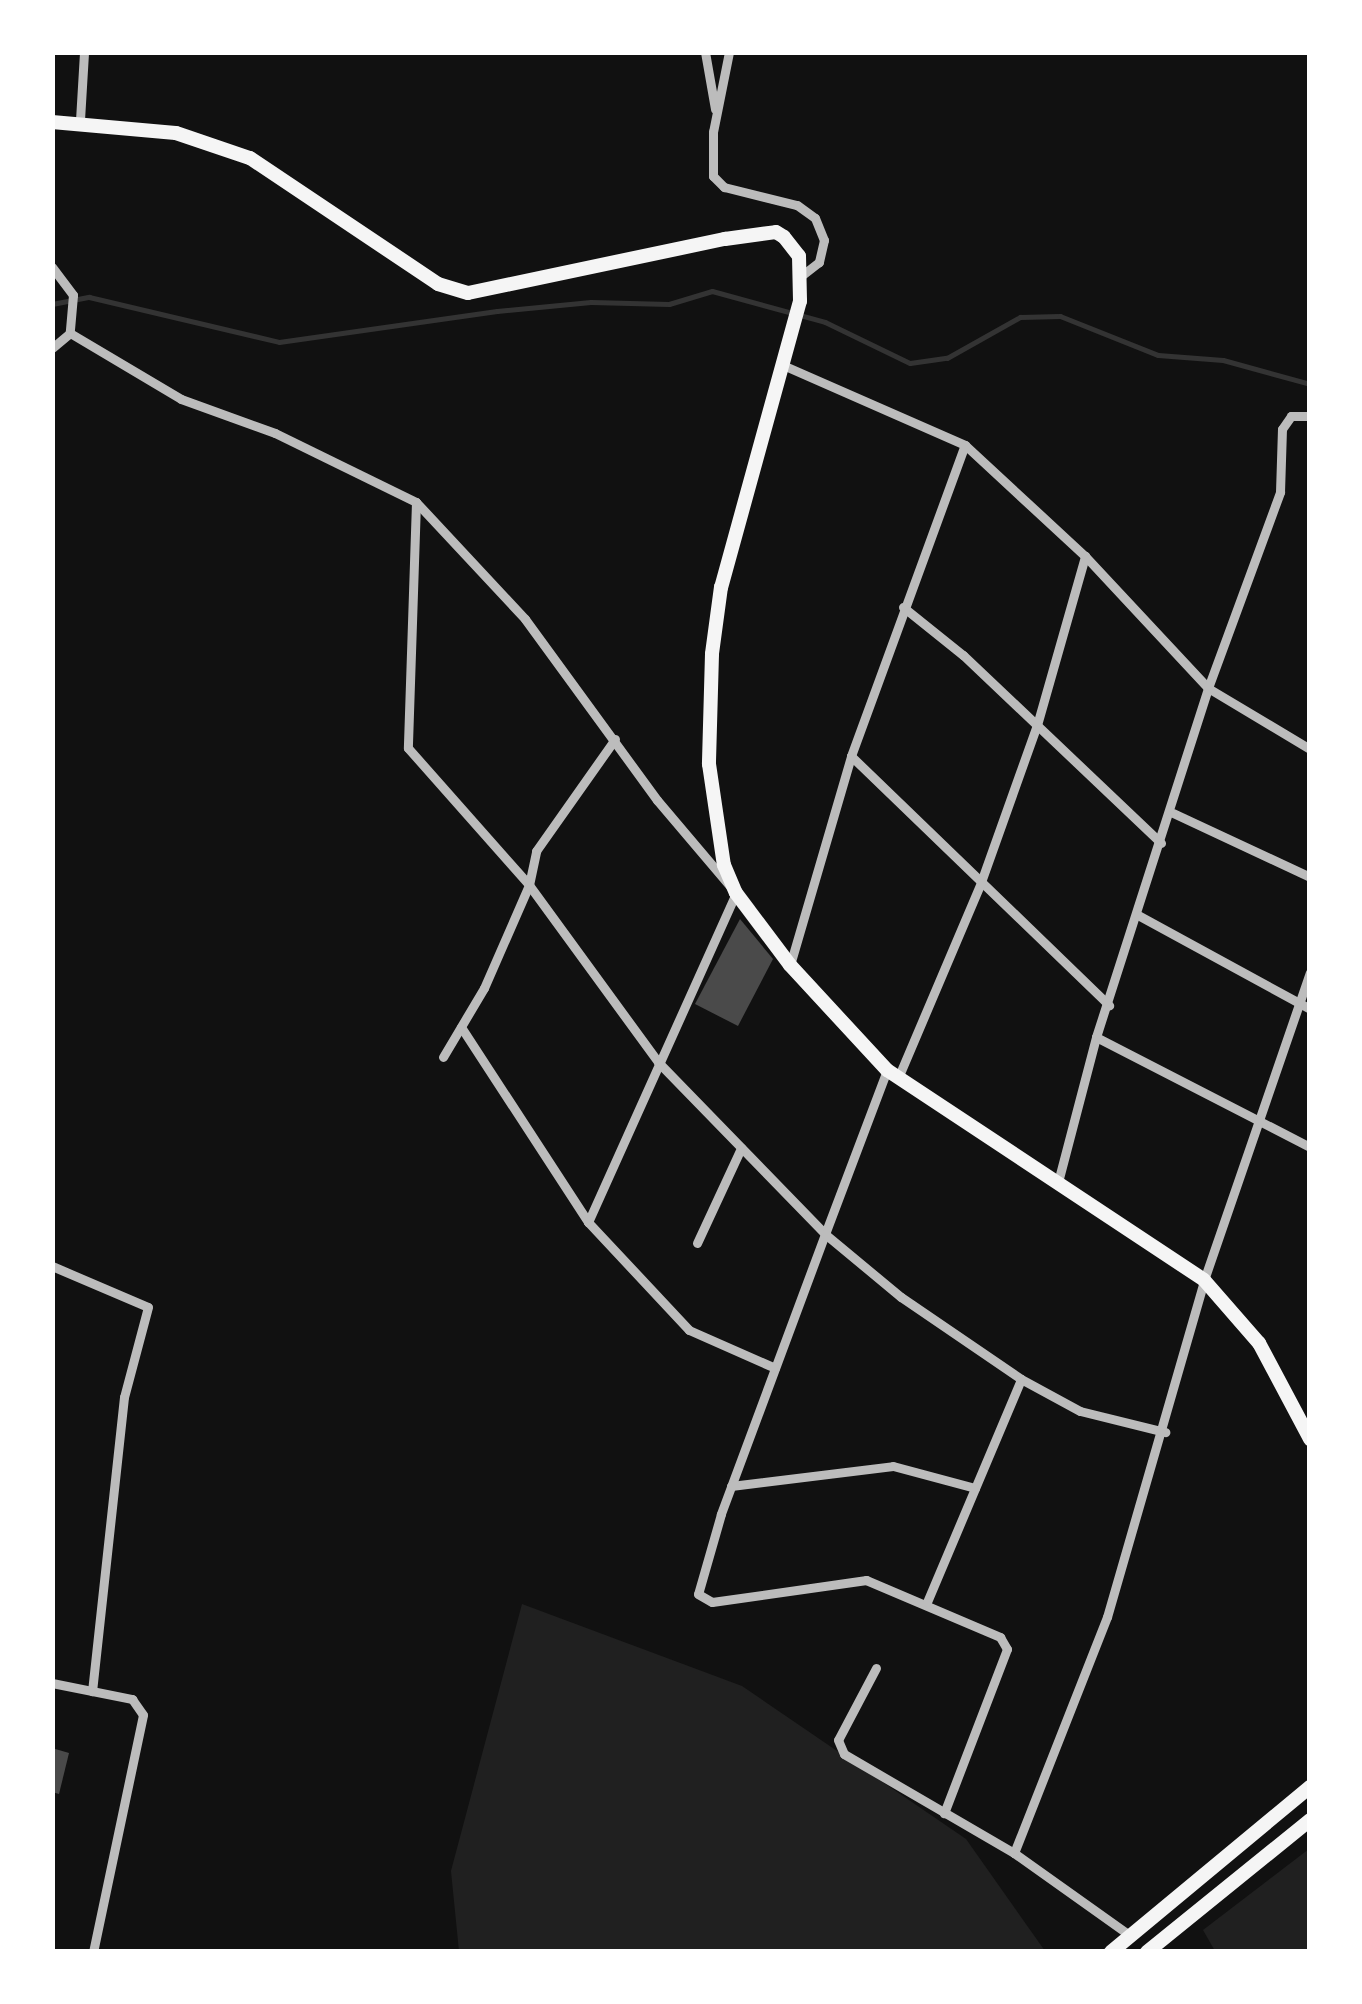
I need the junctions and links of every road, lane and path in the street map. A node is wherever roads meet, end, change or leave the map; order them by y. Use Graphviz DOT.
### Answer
graph roads {
  1 [pos="84,52"];
  2 [pos="705,52"];
  3 [pos="729,52"];
  4 [pos="716,115"];
  5 [pos="80,120"];
  6 [pos="52,122"];
  7 [pos="52,267"];
  8 [pos="800,277"];
  9 [pos="70,333"];
  10 [pos="52,348"];
  11 [pos="785,366"];
  12 [pos="1310,416"];
  13 [pos="966,445"];
  14 [pos="416,502"];
  15 [pos="1085,556"];
  16 [pos="903,607"];
  17 [pos="1208,688"];
  18 [pos="1037,725"];
  19 [pos="614,739"];
  20 [pos="1310,749"];
  21 [pos="852,756"];
  22 [pos="1173,814"];
  23 [pos="1161,843"];
  24 [pos="1310,876"];
  25 [pos="981,882"];
  26 [pos="529,885"];
  27 [pos="736,893"];
  28 [pos="1136,914"];
  29 [pos="790,966"];
  30 [pos="1310,973"];
  31 [pos="1109,1005"];
  32 [pos="1306,1007"];
  33 [pos="461,1027"];
  34 [pos="1096,1038"];
  35 [pos="444,1057"];
  36 [pos="658,1062"];
  37 [pos="892,1074"];
  38 [pos="1260,1121"];
  39 [pos="1310,1147"];
  40 [pos="742,1148"];
  41 [pos="1058,1182"];
  42 [pos="588,1222"];
  43 [pos="826,1234"];
  44 [pos="698,1243"];
  45 [pos="52,1266"];
  46 [pos="1204,1280"];
  47 [pos="775,1368"];
  48 [pos="1021,1379"];
  49 [pos="1165,1432"];
  50 [pos="1309,1432"];
  51 [pos="731,1486"];
  52 [pos="975,1488"];
  53 [pos="927,1602"];
  54 [pos="876,1668"];
  55 [pos="52,1683"];
  56 [pos="92,1691"];
  57 [pos="1310,1788"];
  58 [pos="944,1813"];
  59 [pos="1310,1820"];
  60 [pos="1014,1853"];
  61 [pos="1128,1934"];
  62 [pos="93,1952"];
  63 [pos="1111,1952"];
  64 [pos="1147,1952"];
  1 -- 5 [label="street"];
  2 -- 4 [label="street"];
  3 -- 4 [label="street"];
  4 -- 8 [label="street"];
  5 -- 6 [label="main road"];
  5 -- 8 [label="main road"];
  7 -- 9 [label="street"];
  8 -- 11 [label="main road"];
  9 -- 10 [label="street"];
  9 -- 14 [label="street"];
  11 -- 13 [label="street"];
  11 -- 27 [label="main road"];
  12 -- 17 [label="street"];
  13 -- 15 [label="street"];
  13 -- 16 [label="street"];
  14 -- 19 [label="street"];
  14 -- 26 [label="street"];
  15 -- 17 [label="street"];
  15 -- 18 [label="street"];
  16 -- 18 [label="street"];
  16 -- 21 [label="street"];
  17 -- 20 [label="street"];
  17 -- 22 [label="street"];
  18 -- 23 [label="street"];
  18 -- 25 [label="street"];
  19 -- 26 [label="street"];
  19 -- 27 [label="street"];
  21 -- 25 [label="street"];
  21 -- 29 [label="street"];
  22 -- 23 [label="street"];
  22 -- 24 [label="street"];
  23 -- 28 [label="street"];
  25 -- 31 [label="street"];
  25 -- 37 [label="street"];
  26 -- 33 [label="street"];
  26 -- 36 [label="street"];
  27 -- 29 [label="main road"];
  27 -- 36 [label="street"];
  28 -- 31 [label="street"];
  28 -- 32 [label="street"];
  29 -- 37 [label="main road"];
  30 -- 32 [label="street"];
  31 -- 34 [label="street"];
  32 -- 38 [label="street"];
  33 -- 35 [label="street"];
  33 -- 42 [label="street"];
  34 -- 38 [label="street"];
  34 -- 41 [label="street"];
  36 -- 40 [label="street"];
  36 -- 42 [label="street"];
  37 -- 41 [label="main road"];
  37 -- 43 [label="street"];
  38 -- 39 [label="street"];
  38 -- 46 [label="street"];
  40 -- 43 [label="street"];
  40 -- 44 [label="street"];
  41 -- 46 [label="main road"];
  42 -- 47 [label="street"];
  43 -- 47 [label="street"];
  43 -- 48 [label="street"];
  45 -- 56 [label="street"];
  46 -- 49 [label="street"];
  46 -- 50 [label="main road"];
  47 -- 51 [label="street"];
  48 -- 49 [label="street"];
  48 -- 52 [label="street"];
  49 -- 60 [label="street"];
  51 -- 52 [label="street"];
  51 -- 53 [label="street"];
  52 -- 53 [label="street"];
  53 -- 58 [label="street"];
  54 -- 58 [label="street"];
  55 -- 56 [label="street"];
  56 -- 62 [label="street"];
  57 -- 61 [label="main road"];
  58 -- 60 [label="street"];
  59 -- 64 [label="main road"];
  60 -- 61 [label="street"];
  61 -- 63 [label="main road"];
}
